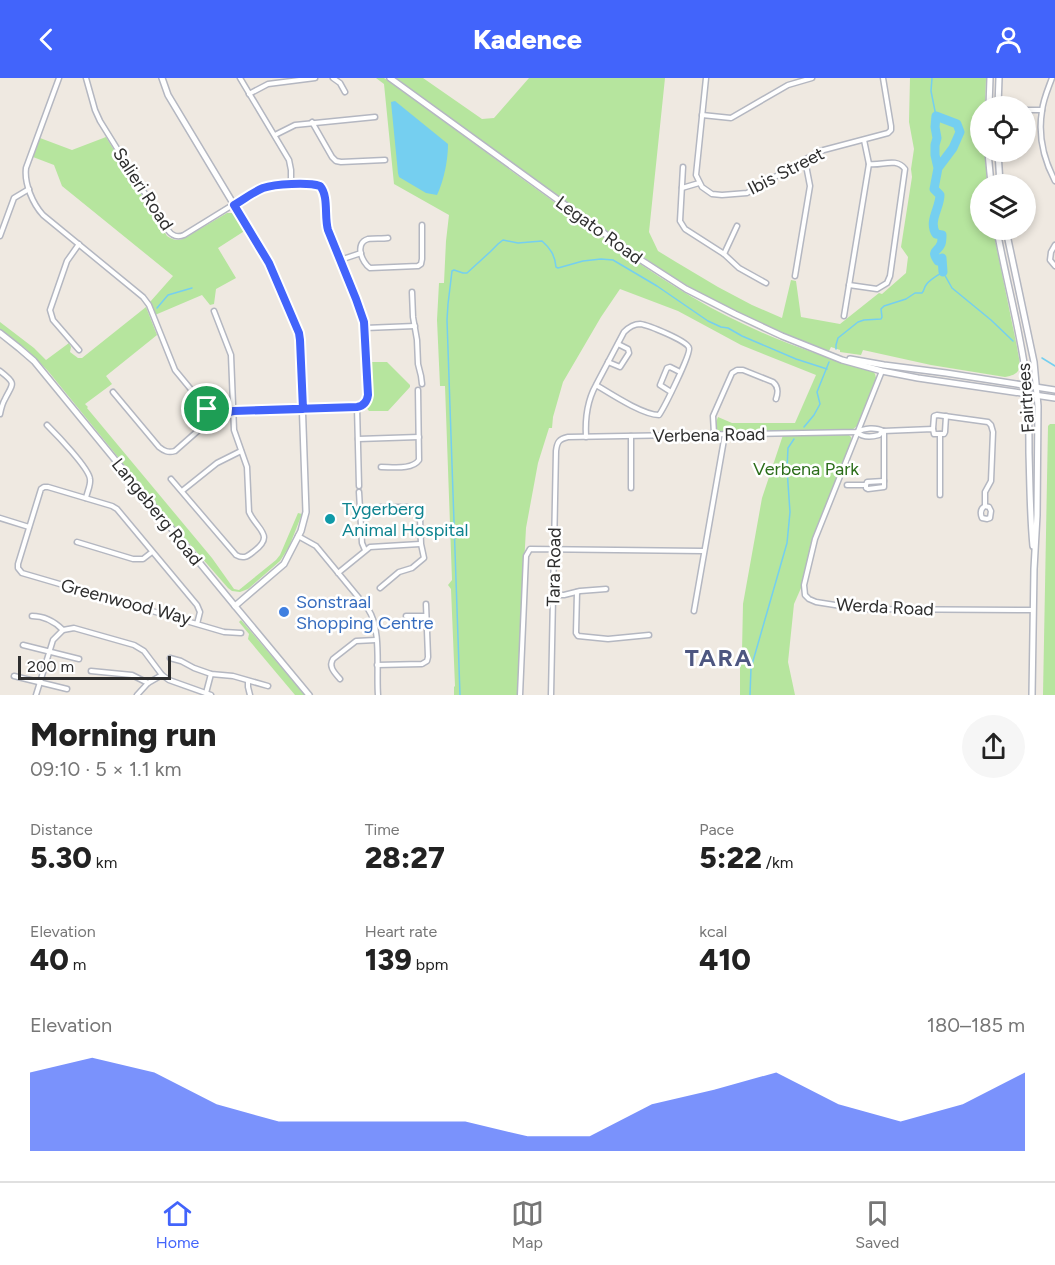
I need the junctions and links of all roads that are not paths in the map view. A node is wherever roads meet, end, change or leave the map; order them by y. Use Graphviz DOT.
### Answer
graph roads {
  1 [pos="59,78"];
  2 [pos="86,78"];
  3 [pos="162,78"];
  4 [pos="240,78"];
  5 [pos="315,78"];
  6 [pos="333,78"];
  7 [pos="390,78"];
  8 [pos="706,78"];
  9 [pos="812,78"];
  10 [pos="884,78"];
  11 [pos="990,78"];
  12 [pos="999,78"];
  13 [pos="1052,78"];
  14 [pos="345,92"];
  15 [pos="249,94"];
  16 [pos="989,96"];
  17 [pos="998,96"];
  18 [pos="1036,110"];
  19 [pos="1042,110"];
  20 [pos="702,115"];
  21 [pos="375,117"];
  22 [pos="312,122"];
  23 [pos="275,135"];
  24 [pos="864,140"];
  25 [pos="805,159"];
  26 [pos="385,160"];
  27 [pos="869,164"];
  28 [pos="683,167"];
  29 [pos="1055,181"];
  30 [pos="699,183"];
  31 [pos="291,184"];
  32 [pos="682,188"];
  33 [pos="29,189"];
  34 [pos="234,205"];
  35 [pos="422,225"];
  36 [pos="736,226"];
  37 [pos="0,236"];
  38 [pos="388,238"];
  39 [pos="999,240"];
  40 [pos="1008,240"];
  41 [pos="79,244"];
  42 [pos="1055,245"];
  43 [pos="361,253"];
  44 [pos="724,254"];
  45 [pos="340,260"];
  46 [pos="1055,266"];
  47 [pos="795,276"];
  48 [pos="766,283"];
  49 [pos="849,285"];
  50 [pos="412,292"];
  51 [pos="214,311"];
  52 [pos="844,316"];
  53 [pos="414,326"];
  54 [pos="365,328"];
  55 [pos="0,333"];
  56 [pos="618,344"];
  57 [pos="79,350"];
  58 [pos="608,362"];
  59 [pos="883,368"];
  60 [pos="0,370"];
  61 [pos="680,372"];
  62 [pos="422,384"];
  63 [pos="596,385"];
  64 [pos="1027,385"];
  65 [pos="1036,387"];
  66 [pos="418,390"];
  67 [pos="1055,390"];
  68 [pos="113,392"];
  69 [pos="671,392"];
  70 [pos="1028,394"];
  71 [pos="1037,396"];
  72 [pos="1055,398"];
  73 [pos="776,399"];
  74 [pos="357,407"];
  75 [pos="207,409"];
  76 [pos="303,409"];
  77 [pos="0,411"];
  78 [pos="234,411"];
  79 [pos="218,414"];
  80 [pos="946,416"];
  81 [pos="207,423"];
  82 [pos="47,425"];
  83 [pos="933,429"];
  84 [pos="884,431"];
  85 [pos="857,432"];
  86 [pos="714,434"];
  87 [pos="725,434"];
  88 [pos="940,434"];
  89 [pos="631,436"];
  90 [pos="419,437"];
  91 [pos="585,437"];
  92 [pos="358,439"];
  93 [pos="560,440"];
  94 [pos="241,451"];
  95 [pos="381,467"];
  96 [pos="171,479"];
  97 [pos="847,485"];
  98 [pos="359,486"];
  99 [pos="631,488"];
  100 [pos="182,491"];
  101 [pos="359,492"];
  102 [pos="940,495"];
  103 [pos="86,498"];
  104 [pos="985,506"];
  105 [pos="381,507"];
  106 [pos="0,518"];
  107 [pos="29,527"];
  108 [pos="298,536"];
  109 [pos="77,542"];
  110 [pos="421,544"];
  111 [pos="365,550"];
  112 [pos="555,550"];
  113 [pos="703,551"];
  114 [pos="152,552"];
  115 [pos="1034,569"];
  116 [pos="338,573"];
  117 [pos="380,588"];
  118 [pos="606,589"];
  119 [pos="577,592"];
  120 [pos="554,595"];
  121 [pos="426,604"];
  122 [pos="235,606"];
  123 [pos="1034,610"];
  124 [pos="694,611"];
  125 [pos="32,616"];
  126 [pos="406,616"];
  127 [pos="426,616"];
  128 [pos="197,624"];
  129 [pos="63,630"];
  130 [pos="241,633"];
  131 [pos="649,634"];
  132 [pos="376,640"];
  133 [pos="23,645"];
  134 [pos="48,651"];
  135 [pos="170,658"];
  136 [pos="79,659"];
  137 [pos="377,665"];
  138 [pos="91,671"];
  139 [pos="211,674"];
  140 [pos="162,675"];
  141 [pos="14,676"];
  142 [pos="340,679"];
  143 [pos="248,681"];
  144 [pos="39,683"];
  145 [pos="148,683"];
  146 [pos="268,686"];
  147 [pos="67,689"];
  148 [pos="209,694"];
  149 [pos="36,695"];
  150 [pos="137,695"];
  151 [pos="250,695"];
  152 [pos="309,695"];
  153 [pos="378,695"];
  154 [pos="520,695"];
  155 [pos="551,695"];
  156 [pos="1032,695"];
  1 -- 33 [label="street"];
  2 -- 34 [label="street, Salieri Road"];
  3 -- 34 [label="street"];
  4 -- 15 [label="street"];
  5 -- 15 [label="street"];
  6 -- 14 [label="street"];
  7 -- 59 [label="street, Legato Road"];
  8 -- 20 [label="street"];
  9 -- 20 [label="street"];
  10 -- 24 [label="street, Ibis Street"];
  11 -- 16 [label="street"];
  12 -- 17 [label="street"];
  13 -- 19 [label="street"];
  15 -- 23 [label="street"];
  18 -- 19 [label="street"];
  19 -- 29 [label="street"];
  20 -- 30 [label="street"];
  21 -- 22 [label="street"];
  22 -- 23 [label="street"];
  22 -- 26 [label="street"];
  23 -- 31 [label="street"];
  24 -- 25 [label="street, Ibis Street"];
  24 -- 27 [label="street"];
  25 -- 30 [label="street, Ibis Street"];
  25 -- 47 [label="street"];
  27 -- 49 [label="street"];
  27 -- 49 [label="street"];
  28 -- 32 [label="street"];
  30 -- 32 [label="street"];
  31 -- 34 [label="street, Salieri Road"];
  31 -- 45 [label="street, Salieri Road"];
  32 -- 44 [label="street"];
  33 -- 37 [label="street"];
  33 -- 41 [label="street"];
  34 -- 76 [label="street"];
  35 -- 43 [label="street"];
  36 -- 44 [label="street"];
  38 -- 43 [label="street"];
  39 -- 64 [label="street, Fairtrees"];
  40 -- 65 [label="street, Fairtrees"];
  41 -- 57 [label="street"];
  41 -- 75 [label="street"];
  42 -- 46 [label="street"];
  43 -- 45 [label="street"];
  44 -- 48 [label="street"];
  45 -- 54 [label="street"];
  49 -- 52 [label="street"];
  50 -- 53 [label="street"];
  51 -- 78 [label="street"];
  53 -- 54 [label="street"];
  53 -- 62 [label="street"];
  54 -- 74 [label="street"];
  55 -- 122 [label="street, Langeberg Road"];
  56 -- 58 [label="street"];
  56 -- 58 [label="street"];
  56 -- 61 [label="street"];
  58 -- 63 [label="street"];
  59 -- 64 [label="street, Legato Road"];
  59 -- 70 [label="street, Legato Road"];
  59 -- 85 [label="street, Werda Road"];
  60 -- 77 [label="street"];
  61 -- 69 [label="street"];
  61 -- 69 [label="street"];
  63 -- 69 [label="street"];
  63 -- 91 [label="street"];
  64 -- 65 [label="street, Legato Road"];
  64 -- 70 [label="street, Fairtrees"];
  65 -- 67 [label="street, Legato Road"];
  65 -- 71 [label="street, Fairtrees"];
  66 -- 90 [label="street"];
  68 -- 81 [label="street"];
  70 -- 71 [label="street, Legato Road"];
  70 -- 115 [label="street, Fairtrees"];
  71 -- 72 [label="street, Legato Road"];
  71 -- 115 [label="street, Fairtrees"];
  73 -- 86 [label="street"];
  74 -- 76 [label="street"];
  74 -- 92 [label="street"];
  75 -- 79 [label="street"];
  75 -- 81 [label="street"];
  76 -- 78 [label="street"];
  76 -- 108 [label="street"];
  78 -- 79 [label="street"];
  78 -- 94 [label="street"];
  79 -- 81 [label="street"];
  80 -- 83 [label="street"];
  80 -- 88 [label="street"];
  80 -- 104 [label="street"];
  82 -- 103 [label="street"];
  83 -- 84 [label="street, Verbena Road"];
  83 -- 88 [label="street"];
  84 -- 85 [label="street, Verbena Road"];
  84 -- 97 [label="street"];
  85 -- 87 [label="street, Verbena Road"];
  85 -- 123 [label="street, Werda Road"];
  86 -- 87 [label="street, Verbena Road"];
  86 -- 89 [label="street, Verbena Road"];
  87 -- 113 [label="street"];
  88 -- 102 [label="street"];
  89 -- 91 [label="street, Verbena Road"];
  89 -- 99 [label="street"];
  90 -- 92 [label="street"];
  90 -- 95 [label="street"];
  91 -- 93 [label="street, Verbena Road"];
  92 -- 98 [label="street"];
  93 -- 112 [label="street, Tara Road"];
  94 -- 100 [label="street"];
  94 -- 100 [label="street"];
  96 -- 100 [label="street"];
  101 -- 111 [label="street"];
  103 -- 107 [label="street, Greenwood Way"];
  103 -- 114 [label="street, Greenwood Way"];
  105 -- 110 [label="street"];
  106 -- 107 [label="street"];
  107 -- 128 [label="street, Greenwood Way"];
  108 -- 116 [label="street"];
  108 -- 122 [label="street"];
  109 -- 114 [label="street"];
  110 -- 111 [label="street"];
  110 -- 117 [label="street"];
  111 -- 116 [label="street"];
  112 -- 113 [label="street"];
  112 -- 120 [label="street, Tara Road"];
  112 -- 154 [label="street"];
  113 -- 124 [label="street"];
  114 -- 128 [label="street, Greenwood Way"];
  115 -- 123 [label="street, Fairtrees"];
  116 -- 132 [label="street"];
  118 -- 119 [label="street"];
  119 -- 120 [label="street"];
  119 -- 131 [label="street"];
  120 -- 155 [label="street, Tara Road"];
  121 -- 127 [label="street"];
  122 -- 152 [label="street, Langeberg Road"];
  123 -- 156 [label="street, Fairtrees"];
  125 -- 129 [label="street"];
  126 -- 127 [label="street"];
  127 -- 137 [label="street"];
  128 -- 130 [label="street"];
  129 -- 134 [label="street"];
  129 -- 140 [label="street"];
  132 -- 137 [label="street"];
  132 -- 142 [label="street"];
  133 -- 134 [label="street"];
  134 -- 136 [label="street"];
  134 -- 144 [label="street"];
  135 -- 139 [label="street"];
  137 -- 153 [label="street"];
  138 -- 145 [label="street"];
  139 -- 143 [label="street"];
  139 -- 148 [label="street"];
  140 -- 145 [label="street"];
  140 -- 148 [label="street"];
  141 -- 144 [label="street"];
  143 -- 146 [label="street"];
  143 -- 151 [label="street"];
  144 -- 147 [label="street"];
  144 -- 149 [label="street"];
  145 -- 150 [label="street"];
}
